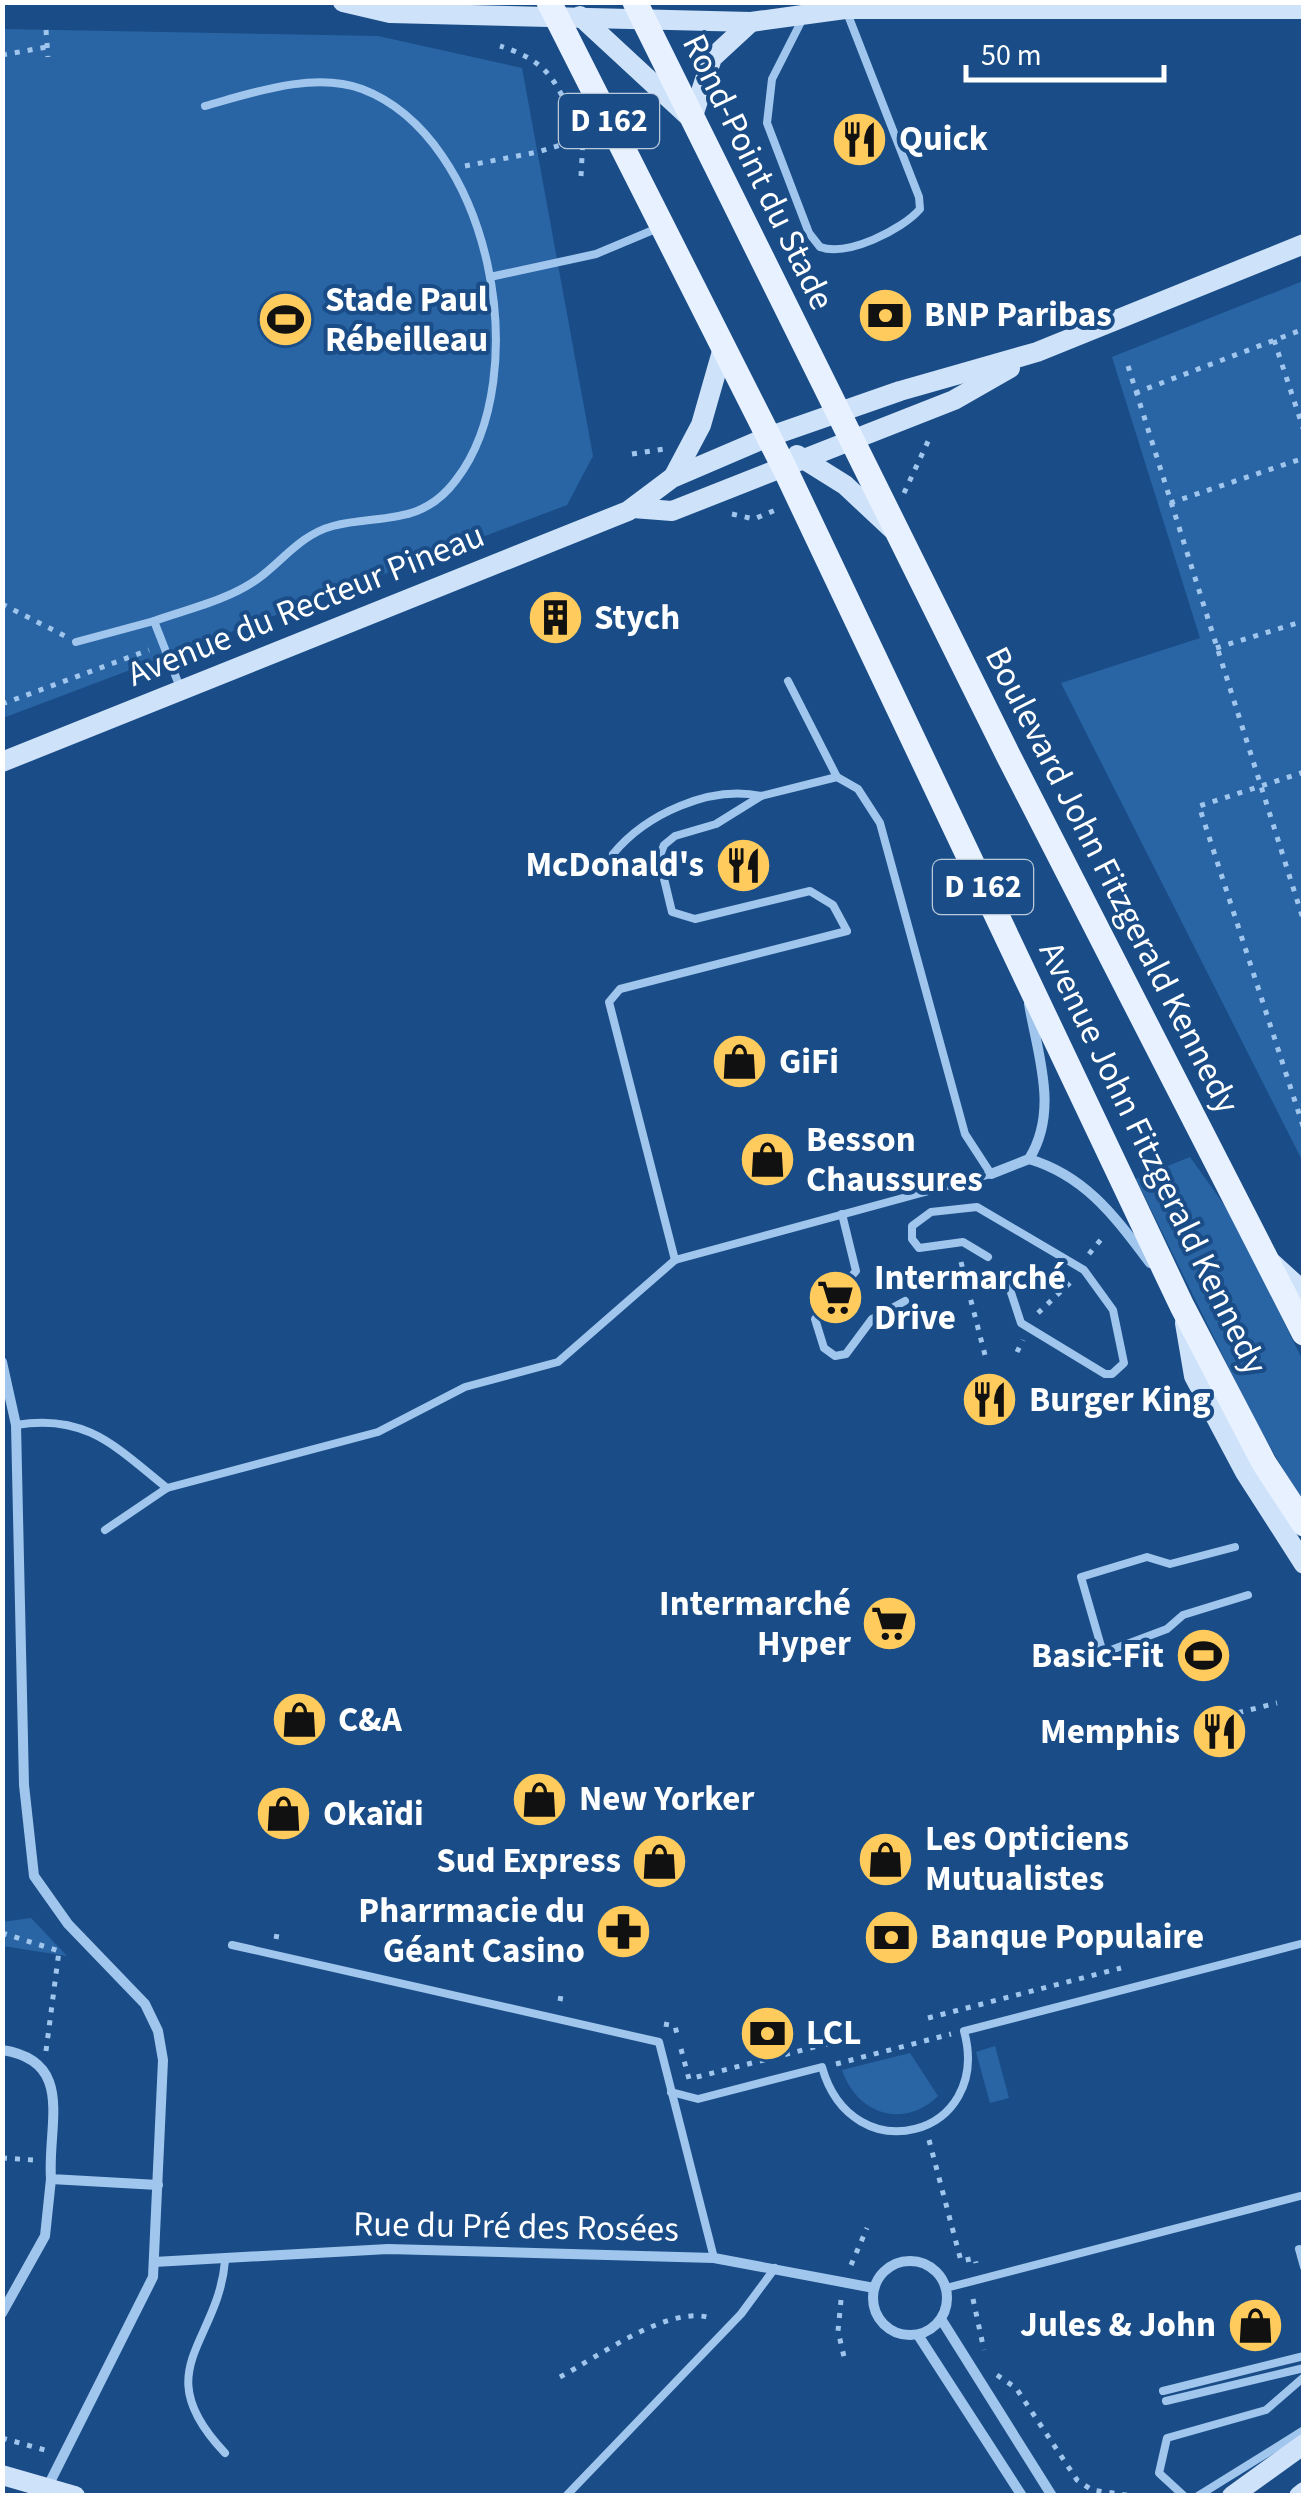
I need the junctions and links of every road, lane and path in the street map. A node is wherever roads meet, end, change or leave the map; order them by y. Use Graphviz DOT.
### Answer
graph roads {
  1 [pos="344,2"];
  2 [pos="761,2"];
  3 [pos="1117,5"];
  4 [pos="556,8"];
  5 [pos="845,9"];
  6 [pos="1304,9"];
  7 [pos="640,12"];
  8 [pos="802,12"];
  9 [pos="584,19"];
  10 [pos="751,22"];
  11 [pos="46,30"];
  12 [pos="500,46"];
  13 [pos="47,47"];
  14 [pos="2,55"];
  15 [pos="48,57"];
  16 [pos="206,106"];
  17 [pos="692,119"];
  18 [pos="582,138"];
  19 [pos="448,169"];
  20 [pos="581,176"];
  21 [pos="663,225"];
  22 [pos="1304,244"];
  23 [pos="490,277"];
  24 [pos="1304,329"];
  25 [pos="1274,340"];
  26 [pos="724,348"];
  27 [pos="1038,352"];
  28 [pos="1128,366"];
  29 [pos="1134,393"];
  30 [pos="838,412"];
  31 [pos="934,430"];
  32 [pos="1304,431"];
  33 [pos="768,437"];
  34 [pos="851,440"];
  35 [pos="667,448"];
  36 [pos="632,454"];
  37 [pos="1304,458"];
  38 [pos="794,463"];
  39 [pos="672,478"];
  40 [pos="1170,503"];
  41 [pos="633,508"];
  42 [pos="895,529"];
  43 [pos="2,604"];
  44 [pos="154,621"];
  45 [pos="1304,621"];
  46 [pos="76,642"];
  47 [pos="163,645"];
  48 [pos="1216,648"];
  49 [pos="788,681"];
  50 [pos="181,690"];
  51 [pos="2,704"];
  52 [pos="2,762"];
  53 [pos="1304,772"];
  54 [pos="836,777"];
  55 [pos="1260,786"];
  56 [pos="762,796"];
  57 [pos="613,854"];
  58 [pos="1302,914"];
  59 [pos="1304,922"];
  60 [pos="1024,973"];
  61 [pos="1304,1128"];
  62 [pos="1029,1159"];
  63 [pos="991,1174"];
  64 [pos="842,1214"];
  65 [pos="1103,1238"];
  66 [pos="964,1242"];
  67 [pos="988,1257"];
  68 [pos="1266,1257"];
  69 [pos="676,1260"];
  70 [pos="1080,1267"];
  71 [pos="1004,1271"];
  72 [pos="1304,1292"];
  73 [pos="905,1301"];
  74 [pos="1182,1306"];
  75 [pos="1028,1330"];
  76 [pos="1304,1334"];
  77 [pos="1017,1352"];
  78 [pos="986,1360"];
  79 [pos="2,1362"];
  80 [pos="16,1425"];
  81 [pos="168,1488"];
  82 [pos="1304,1524"];
  83 [pos="105,1530"];
  84 [pos="1236,1548"];
  85 [pos="1304,1564"];
  86 [pos="1248,1595"];
  87 [pos="1277,1704"];
  88 [pos="1213,1720"];
  89 [pos="68,1924"];
  90 [pos="278,1928"];
  91 [pos="2,1932"];
  92 [pos="276,1939"];
  93 [pos="1304,1943"];
  94 [pos="232,1946"];
  95 [pos="59,1951"];
  96 [pos="1120,1968"];
  97 [pos="562,1989"];
  98 [pos="560,2001"];
  99 [pos="928,2018"];
  100 [pos="964,2031"];
  101 [pos="2,2050"];
  102 [pos="822,2067"];
  103 [pos="45,2069"];
  104 [pos="671,2092"];
  105 [pos="924,2126"];
  106 [pos="2,2158"];
  107 [pos="50,2161"];
  108 [pos="51,2179"];
  109 [pos="158,2185"];
  110 [pos="1304,2195"];
  111 [pos="1299,2249"];
  112 [pos="714,2258"];
  113 [pos="154,2262"];
  114 [pos="225,2262"];
  115 [pos="1304,2267"];
  116 [pos="776,2268"];
  117 [pos="980,2280"];
  118 [pos="874,2288"];
  119 [pos="946,2288"];
  120 [pos="2,2313"];
  121 [pos="941,2320"];
  122 [pos="730,2326"];
  123 [pos="918,2335"];
  124 [pos="985,2354"];
  125 [pos="1304,2356"];
  126 [pos="1304,2368"];
  127 [pos="990,2372"];
  128 [pos="1304,2376"];
  129 [pos="560,2377"];
  130 [pos="1163,2391"];
  131 [pos="1166,2401"];
  132 [pos="1304,2430"];
  133 [pos="2,2438"];
  134 [pos="1304,2444"];
  135 [pos="225,2452"];
  136 [pos="62,2457"];
  137 [pos="2,2475"];
  138 [pos="48,2486"];
  139 [pos="74,2496"];
  140 [pos="566,2496"];
  141 [pos="1022,2496"];
  142 [pos="1052,2496"];
  143 [pos="1134,2496"];
  144 [pos="1184,2496"];
  145 [pos="1198,2496"];
  146 [pos="1232,2496"];
  1 -- 4 [label="main road"];
  2 -- 8 [label="main road"];
  3 -- 5 [label="main road"];
  3 -- 6 [label="main road"];
  4 -- 9 [label="main road"];
  4 -- 21 [label="main road, D 162"];
  5 -- 8 [label="main road"];
  5 -- 8 [label="lane"];
  7 -- 9 [label="main road"];
  7 -- 10 [label="main road"];
  7 -- 17 [label="main road, Rond-Point du Stade / D 162"];
  8 -- 10 [label="main road"];
  9 -- 17 [label="main road"];
  10 -- 17 [label="main road"];
  11 -- 13 [label="path"];
  12 -- 18 [label="path"];
  13 -- 14 [label="path"];
  13 -- 15 [label="path"];
  16 -- 19 [label="lane"];
  17 -- 30 [label="main road, Rond-Point du Stade / D 162"];
  18 -- 19 [label="path"];
  18 -- 20 [label="path"];
  19 -- 23 [label="lane"];
  21 -- 23 [label="lane"];
  21 -- 26 [label="main road, D 162"];
  22 -- 27 [label="main road, Avenue du Recteur Pineau"];
  23 -- 44 [label="lane"];
  24 -- 25 [label="path"];
  25 -- 29 [label="path"];
  25 -- 32 [label="path"];
  26 -- 33 [label="main road, D 162"];
  26 -- 39 [label="main road"];
  27 -- 30 [label="main road, Avenue du Recteur Pineau"];
  27 -- 34 [label="main road, Avenue du Recteur Pineau"];
  28 -- 29 [label="path"];
  29 -- 40 [label="path"];
  30 -- 33 [label="main road, Avenue du Recteur Pineau"];
  30 -- 34 [label="main road, Rond-Point du Stade / D 162"];
  31 -- 42 [label="path"];
  33 -- 38 [label="main road, Avenue John Fitzgerald Kennedy / D 162"];
  33 -- 39 [label="main road, Avenue du Recteur Pineau"];
  34 -- 38 [label="main road, Avenue du Recteur Pineau"];
  34 -- 42 [label="main road, Rond-Point du Stade / D 162"];
  35 -- 36 [label="path"];
  37 -- 40 [label="path"];
  38 -- 41 [label="main road, Avenue du Recteur Pineau"];
  38 -- 42 [label="main road"];
  38 -- 60 [label="main road, Avenue John Fitzgerald Kennedy / D 162"];
  39 -- 41 [label="main road, Avenue du Recteur Pineau"];
  40 -- 48 [label="path"];
  41 -- 50 [label="main road, Avenue du Recteur Pineau"];
  42 -- 68 [label="main road, Boulevard John Fitzgerald Kennedy / D 162"];
  43 -- 46 [label="path"];
  44 -- 46 [label="lane"];
  44 -- 47 [label="lane"];
  45 -- 48 [label="path"];
  47 -- 50 [label="lane"];
  47 -- 51 [label="path"];
  48 -- 55 [label="path"];
  49 -- 54 [label="lane"];
  50 -- 52 [label="main road, Avenue du Recteur Pineau"];
  53 -- 55 [label="path"];
  54 -- 56 [label="lane"];
  54 -- 63 [label="lane"];
  55 -- 58 [label="path"];
  55 -- 61 [label="path"];
  56 -- 57 [label="lane"];
  56 -- 69 [label="lane"];
  58 -- 59 [label="path"];
  60 -- 62 [label="street"];
  60 -- 74 [label="main road, Avenue John Fitzgerald Kennedy / D 162"];
  62 -- 63 [label="street"];
  62 -- 74 [label="street"];
  63 -- 64 [label="lane"];
  64 -- 69 [label="lane"];
  64 -- 73 [label="lane"];
  65 -- 70 [label="path"];
  66 -- 67 [label="lane"];
  66 -- 70 [label="lane"];
  66 -- 78 [label="path"];
  68 -- 72 [label="main road"];
  68 -- 76 [label="main road, Avenue John Fitzgerald Kennedy / D 162"];
  69 -- 81 [label="lane"];
  70 -- 75 [label="path"];
  70 -- 75 [label="lane"];
  71 -- 75 [label="lane"];
  74 -- 82 [label="main road, Avenue John Fitzgerald Kennedy / D 162"];
  74 -- 85 [label="main road"];
  75 -- 77 [label="path"];
  79 -- 80 [label="street"];
  80 -- 81 [label="lane"];
  80 -- 89 [label="street"];
  81 -- 83 [label="lane"];
  84 -- 86 [label="lane"];
  87 -- 88 [label="path"];
  89 -- 95 [label="path"];
  89 -- 109 [label="street"];
  90 -- 92 [label="path"];
  91 -- 95 [label="path"];
  93 -- 100 [label="lane"];
  94 -- 104 [label="lane"];
  95 -- 103 [label="path"];
  96 -- 99 [label="path"];
  97 -- 98 [label="path"];
  100 -- 102 [label="path"];
  100 -- 105 [label="lane"];
  101 -- 103 [label="street"];
  102 -- 104 [label="lane"];
  102 -- 105 [label="lane"];
  103 -- 107 [label="street"];
  104 -- 112 [label="lane"];
  105 -- 117 [label="path"];
  106 -- 107 [label="path"];
  107 -- 108 [label="street"];
  108 -- 109 [label="street"];
  108 -- 120 [label="street"];
  109 -- 113 [label="street"];
  110 -- 117 [label="lane"];
  111 -- 115 [label="lane"];
  112 -- 114 [label="street, Rue du Pré des Rosées"];
  112 -- 116 [label="street, Rue du Pré des Rosées"];
  113 -- 114 [label="street, Rue du Pré des Rosées"];
  113 -- 136 [label="street"];
  114 -- 135 [label="lane"];
  116 -- 118 [label="street, Rue du Pré des Rosées"];
  116 -- 122 [label="lane"];
  117 -- 119 [label="lane"];
  117 -- 124 [label="path"];
  118 -- 119 [label="street"];
  118 -- 123 [label="street"];
  119 -- 121 [label="street"];
  121 -- 123 [label="street"];
  121 -- 142 [label="street"];
  122 -- 129 [label="path"];
  122 -- 140 [label="lane"];
  123 -- 141 [label="street"];
  125 -- 130 [label="lane"];
  126 -- 131 [label="lane"];
  127 -- 143 [label="path"];
  128 -- 144 [label="lane"];
  132 -- 145 [label="lane"];
  133 -- 136 [label="path"];
  134 -- 146 [label="main road"];
  136 -- 138 [label="street"];
  137 -- 138 [label="main road"];
  138 -- 139 [label="main road"];
}
